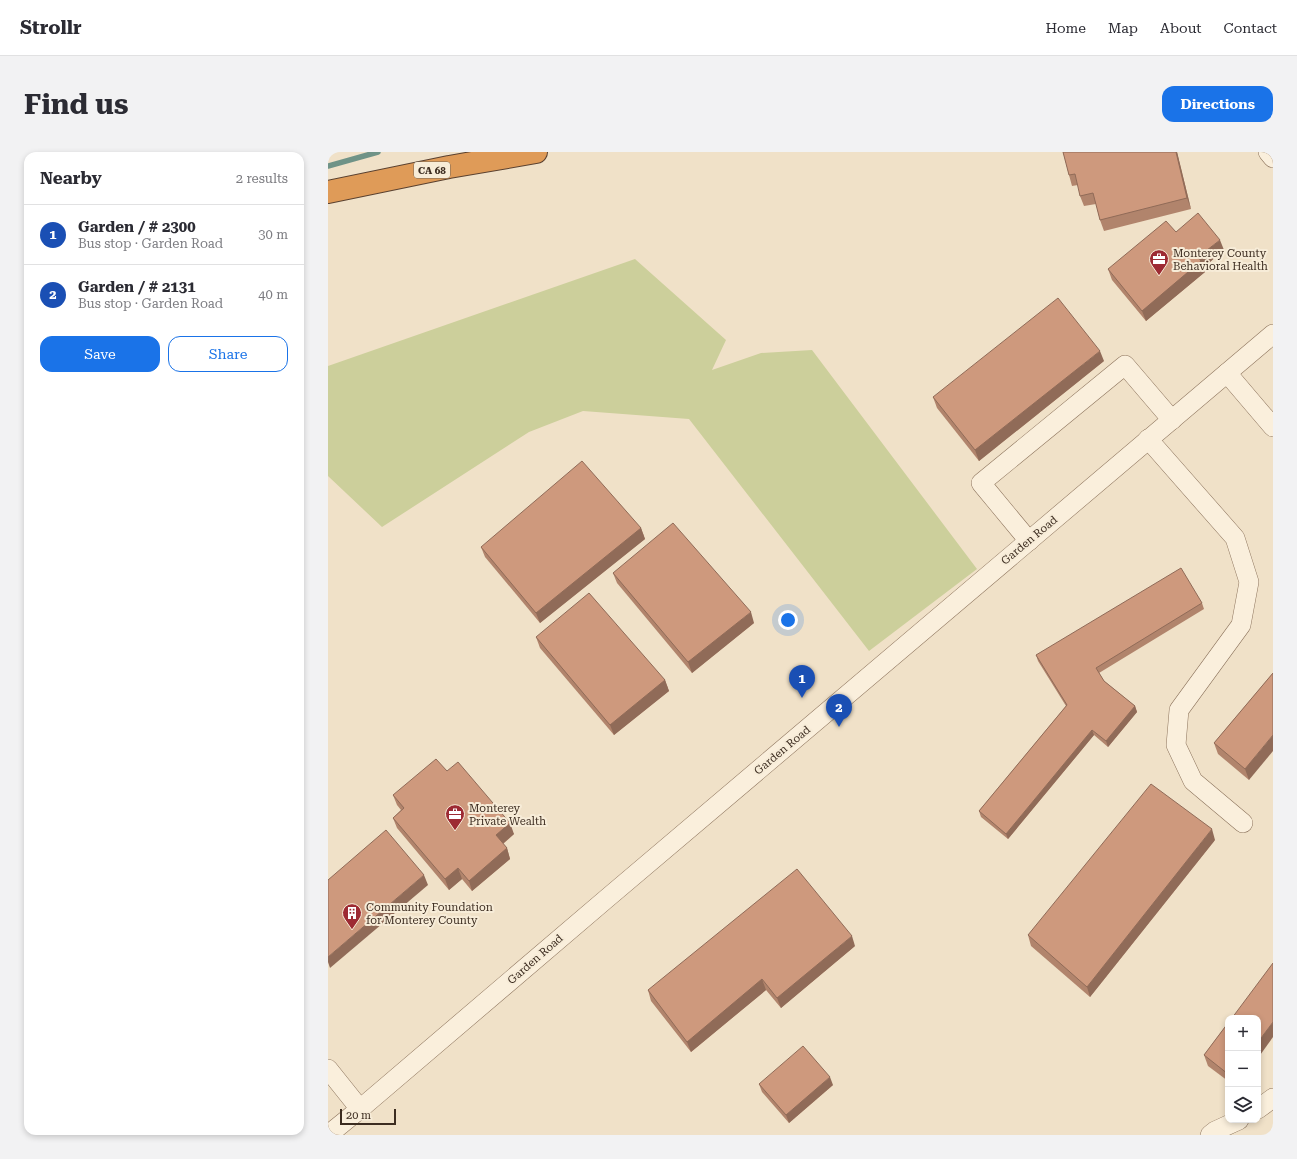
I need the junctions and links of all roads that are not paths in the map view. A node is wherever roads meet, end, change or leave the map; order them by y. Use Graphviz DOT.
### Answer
graph roads {
  1 [pos="536,152"];
  2 [pos="1268,152"];
  3 [pos="1273,158"];
  4 [pos="328,192"];
  5 [pos="1273,334"];
  6 [pos="1227,373"];
  7 [pos="1172,420"];
  8 [pos="1273,427"];
  9 [pos="1148,439"];
  10 [pos="1029,541"];
  11 [pos="1243,823"];
  12 [pos="328,1069"];
  13 [pos="1273,1098"];
  14 [pos="1261,1107"];
  15 [pos="360,1109"];
  16 [pos="1232,1123"];
  17 [pos="328,1135"];
  18 [pos="1210,1135"];
  1 -- 4 [label="highway, CA 68"];
  2 -- 3 [label="street"];
  5 -- 6 [label="street, Garden Road"];
  6 -- 7 [label="street, Garden Road"];
  6 -- 8 [label="street"];
  7 -- 9 [label="street, Garden Road"];
  7 -- 10 [label="street"];
  9 -- 10 [label="street, Garden Road"];
  9 -- 11 [label="street"];
  10 -- 15 [label="street, Garden Road"];
  12 -- 15 [label="street"];
  13 -- 14 [label="street"];
  15 -- 17 [label="street, Garden Road"];
  16 -- 18 [label="street"];
}
